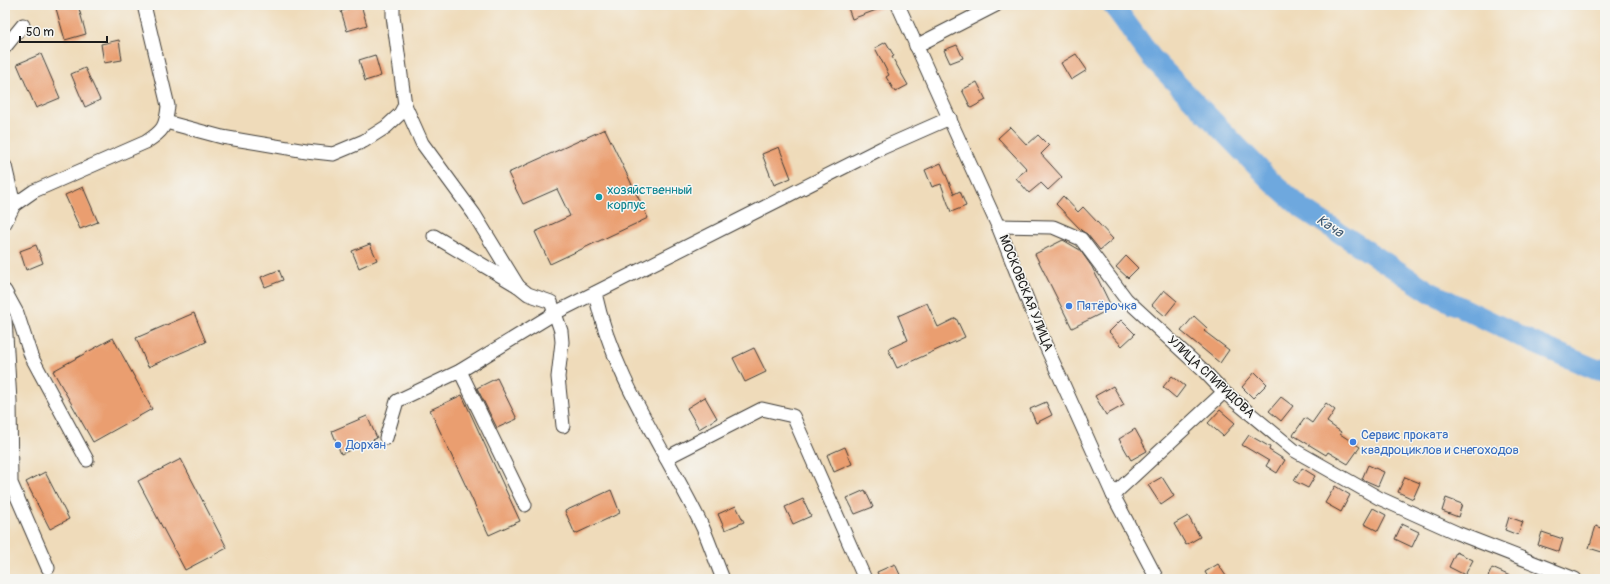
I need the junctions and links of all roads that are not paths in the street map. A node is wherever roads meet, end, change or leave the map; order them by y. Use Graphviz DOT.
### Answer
graph roads {
  1 [pos="144,5"];
  2 [pos="393,5"];
  3 [pos="898,5"];
  4 [pos="996,5"];
  5 [pos="22,25"];
  6 [pos="916,46"];
  7 [pos="5,47"];
  8 [pos="405,106"];
  9 [pos="950,118"];
  10 [pos="166,122"];
  11 [pos="5,166"];
  12 [pos="14,205"];
  13 [pos="5,223"];
  14 [pos="998,226"];
  15 [pos="434,236"];
  16 [pos="518,286"];
  17 [pos="5,291"];
  18 [pos="595,293"];
  19 [pos="555,313"];
  20 [pos="5,319"];
  21 [pos="460,371"];
  22 [pos="1224,392"];
  23 [pos="563,426"];
  24 [pos="386,438"];
  25 [pos="666,458"];
  26 [pos="87,460"];
  27 [pos="1113,495"];
  28 [pos="526,505"];
  29 [pos="48,568"];
  30 [pos="723,579"];
  31 [pos="865,579"];
  32 [pos="1157,579"];
  33 [pos="1575,579"];
  1 -- 10 [label="street"];
  2 -- 8 [label="street"];
  3 -- 6 [label="street, МОСКОВСКАЯ УЛИЦА"];
  4 -- 6 [label="street"];
  5 -- 7 [label="street"];
  6 -- 9 [label="street, МОСКОВСКАЯ УЛИЦА"];
  8 -- 10 [label="street"];
  8 -- 16 [label="street"];
  9 -- 14 [label="street, МОСКОВСКАЯ УЛИЦА"];
  9 -- 18 [label="street"];
  10 -- 12 [label="street"];
  11 -- 12 [label="street"];
  12 -- 13 [label="street"];
  14 -- 22 [label="street, УЛИЦА СПИРИДОВА"];
  14 -- 27 [label="street, МОСКОВСКАЯ УЛИЦА"];
  15 -- 16 [label="street"];
  16 -- 19 [label="street"];
  17 -- 26 [label="street"];
  18 -- 19 [label="street"];
  18 -- 25 [label="street"];
  19 -- 21 [label="street"];
  19 -- 23 [label="street"];
  20 -- 29 [label="street"];
  21 -- 24 [label="street"];
  21 -- 28 [label="street"];
  22 -- 27 [label="street"];
  22 -- 33 [label="street, УЛИЦА СПИРИДОВА"];
  25 -- 30 [label="street"];
  25 -- 31 [label="street"];
  27 -- 32 [label="street, МОСКОВСКАЯ УЛИЦА"];
}
